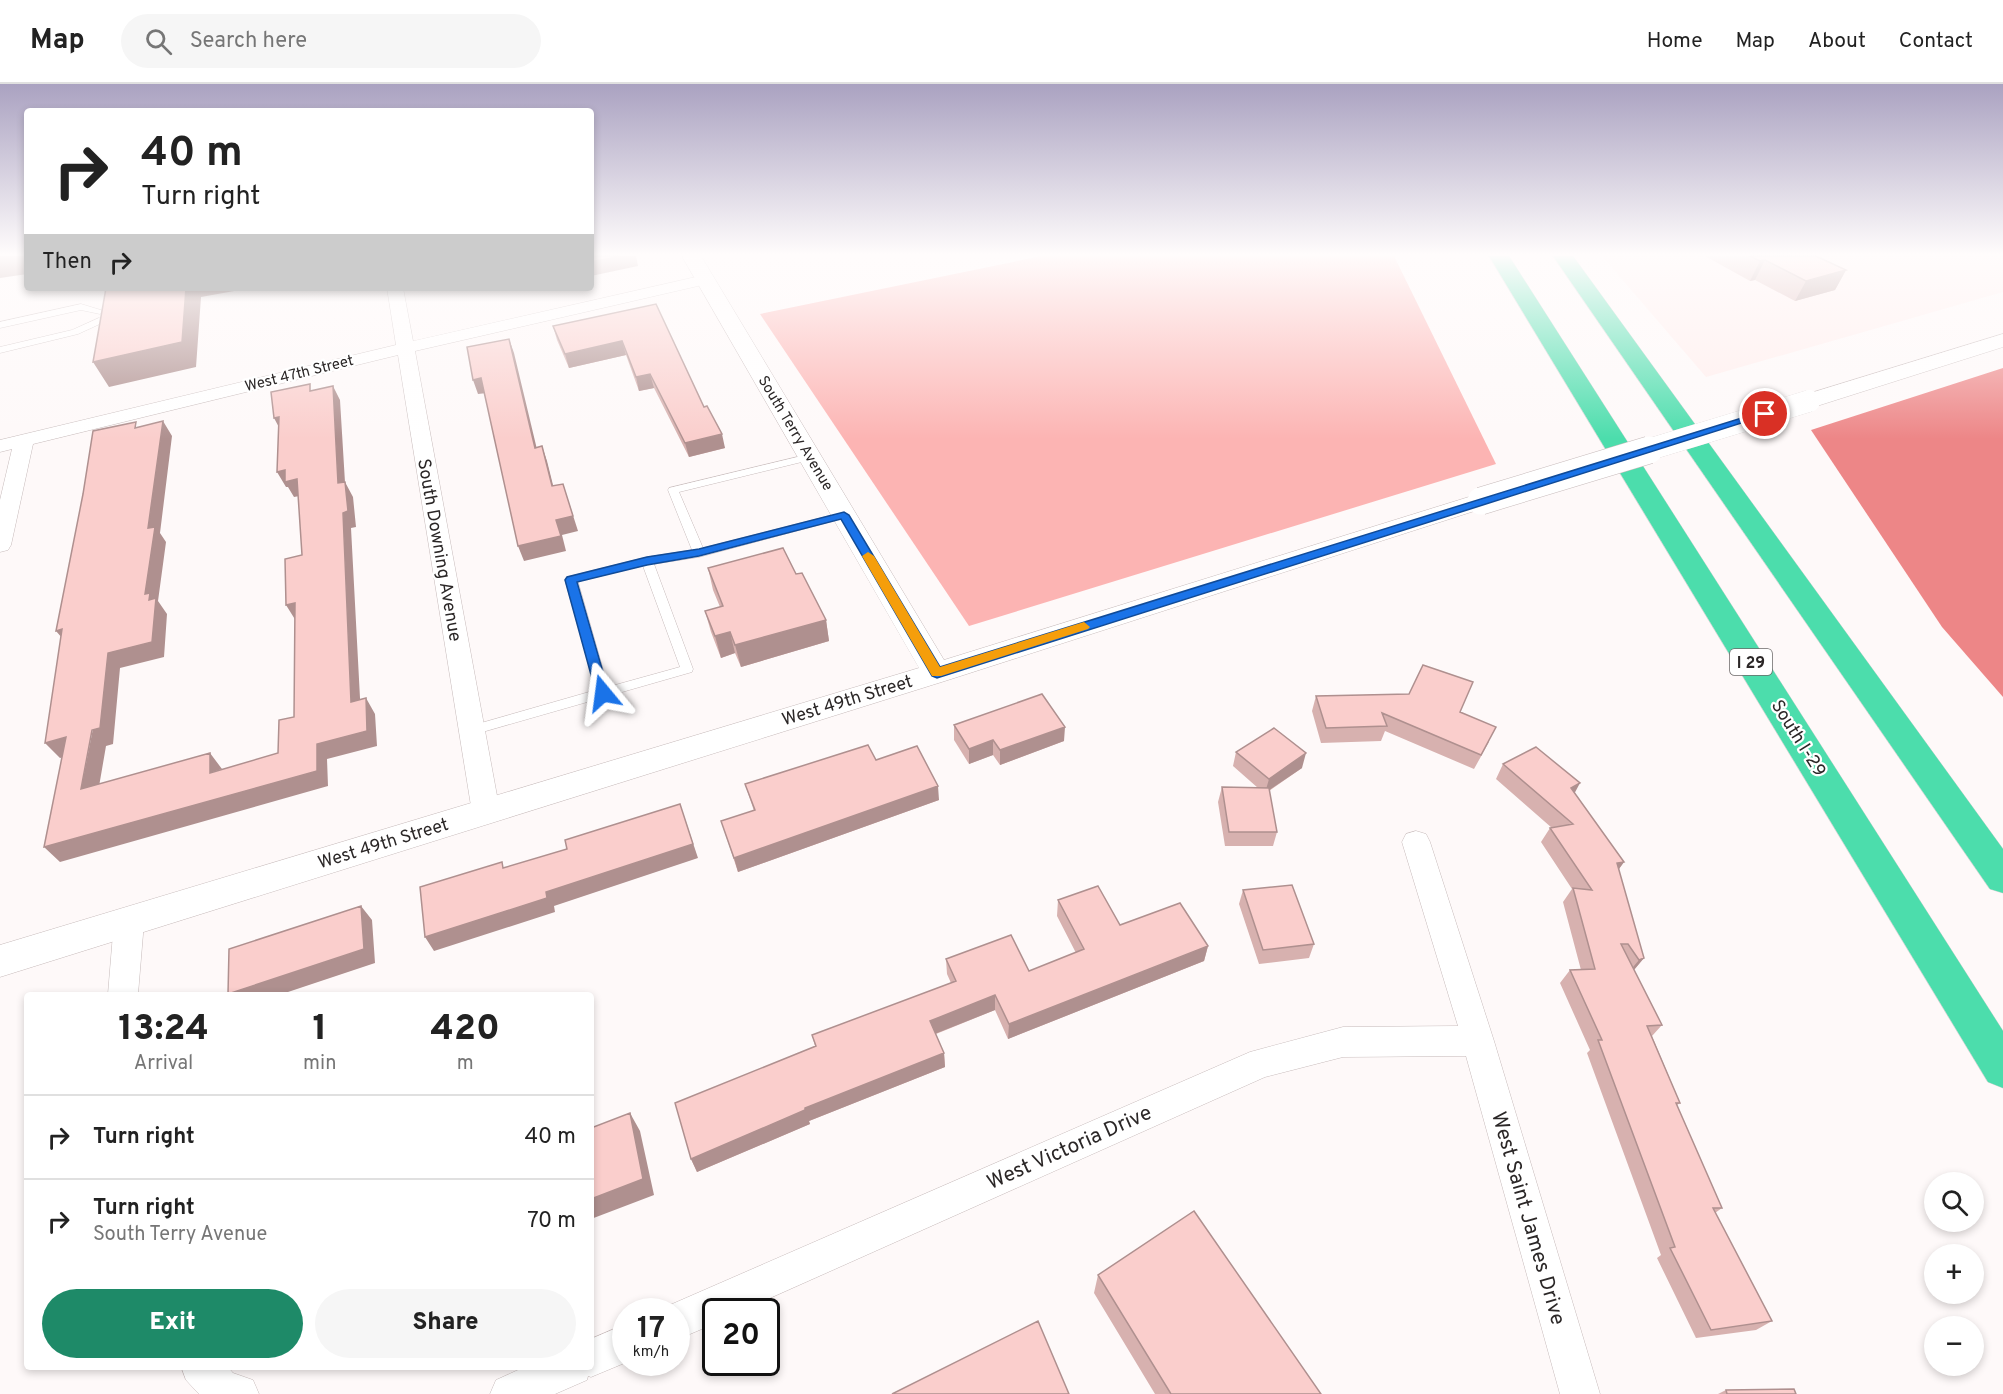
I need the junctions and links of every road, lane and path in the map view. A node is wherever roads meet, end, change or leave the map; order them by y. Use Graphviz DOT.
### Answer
graph roads {
  1 [pos="35,317"];
  2 [pos="98,317"];
  3 [pos="400,317"];
  4 [pos="541,317"];
  5 [pos="727,317"];
  6 [pos="1537,317"];
  7 [pos="1606,317"];
  8 [pos="0,325"];
  9 [pos="2003,340"];
  10 [pos="405,348"];
  11 [pos="0,350"];
  12 [pos="24,441"];
  13 [pos="0,446"];
  14 [pos="810,457"];
  15 [pos="844,515"];
  16 [pos="0,545"];
  17 [pos="699,553"];
  18 [pos="647,561"];
  19 [pos="937,673"];
  20 [pos="603,693"];
  21 [pos="472,730"];
  22 [pos="486,812"];
  23 [pos="1416,842"];
  24 [pos="2003,878"];
  25 [pos="129,922"];
  26 [pos="0,961"];
  27 [pos="123,992"];
  28 [pos="1478,1041"];
  29 [pos="2003,1068"];
  30 [pos="690,1315"];
  31 [pos="612,1349"];
  32 [pos="594,1357"];
  33 [pos="564,1370"];
  34 [pos="510,1394"];
  35 [pos="1580,1394"];
  1 -- 8 [label="lane"];
  2 -- 11 [label="lane"];
  3 -- 10 [label="street, South Downing Avenue"];
  4 -- 10 [label="street, West 47th Street"];
  5 -- 14 [label="street, South Terry Avenue"];
  6 -- 29 [label="highway, South I-29 / I 29"];
  7 -- 24 [label="highway"];
  9 -- 19 [label="street, West 49th Street, bridge"];
  10 -- 12 [label="street, West 47th Street"];
  10 -- 21 [label="street, South Downing Avenue"];
  12 -- 13 [label="street, West 47th Street"];
  12 -- 16 [label="street"];
  14 -- 15 [label="street, South Terry Avenue"];
  14 -- 17 [label="lane"];
  15 -- 17 [label="lane"];
  15 -- 19 [label="street, South Terry Avenue"];
  17 -- 18 [label="lane"];
  18 -- 20 [label="lane"];
  18 -- 20 [label="lane"];
  19 -- 22 [label="street, West 49th Street"];
  20 -- 21 [label="lane"];
  21 -- 22 [label="street, South Downing Avenue"];
  22 -- 25 [label="street, West 49th Street"];
  23 -- 28 [label="street, West Saint James Drive"];
  25 -- 26 [label="street, West 49th Street"];
  25 -- 27 [label="street"];
  28 -- 30 [label="street, West Victoria Drive"];
  28 -- 35 [label="street, West Saint James Drive"];
  31 -- 32 [label="street"];
  33 -- 34 [label="street"];
}
